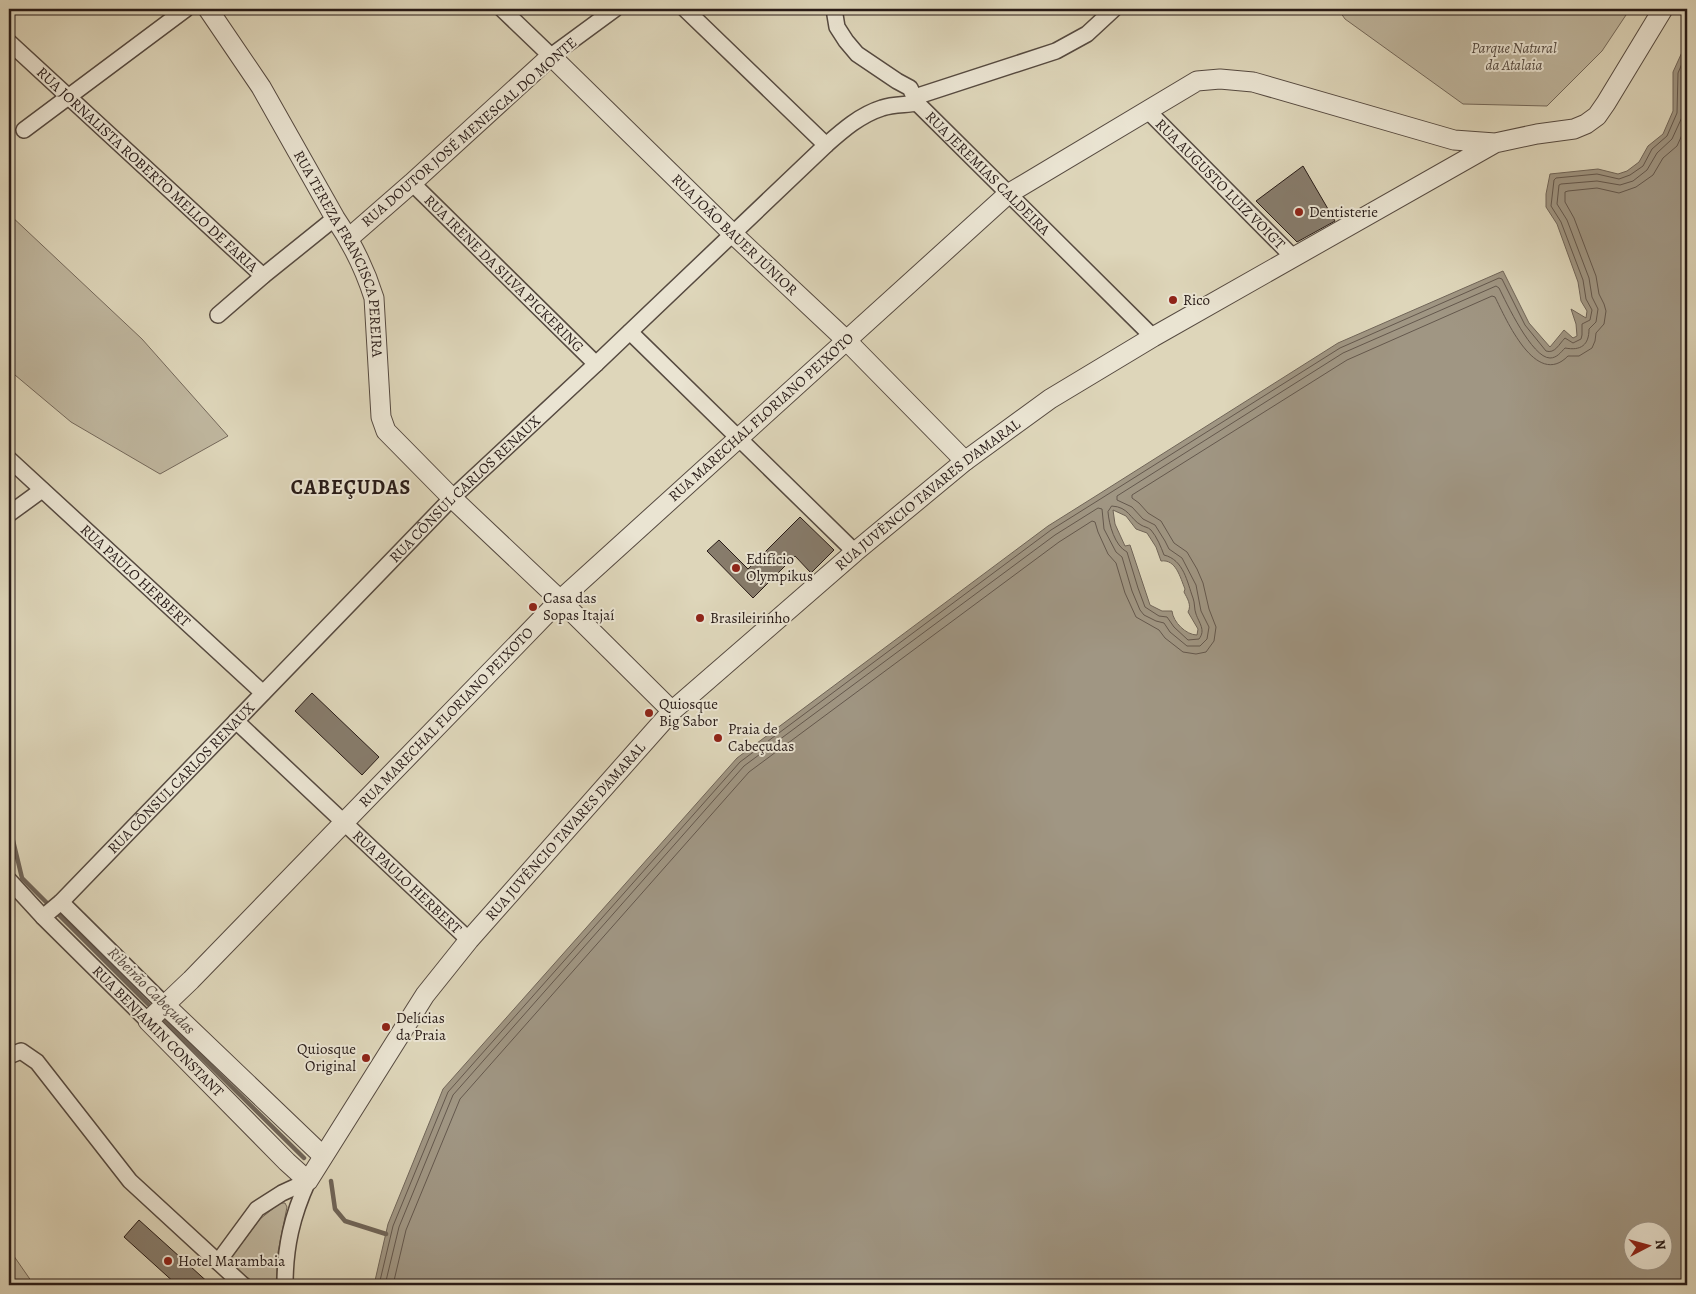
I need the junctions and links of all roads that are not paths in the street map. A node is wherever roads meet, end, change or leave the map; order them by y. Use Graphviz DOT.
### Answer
graph roads {
  1 [pos="186,9"];
  2 [pos="208,9"];
  3 [pos="502,9"];
  4 [pos="615,9"];
  5 [pos="686,9"];
  6 [pos="834,9"];
  7 [pos="1114,9"];
  8 [pos="1663,9"];
  9 [pos="9,42"];
  10 [pos="551,56"];
  11 [pos="67,97"];
  12 [pos="917,103"];
  13 [pos="1147,110"];
  14 [pos="24,130"];
  15 [pos="1454,140"];
  16 [pos="1495,143"];
  17 [pos="826,145"];
  18 [pos="1462,163"];
  19 [pos="412,183"];
  20 [pos="1008,194"];
  21 [pos="336,218"];
  22 [pos="733,234"];
  23 [pos="348,238"];
  24 [pos="1293,257"];
  25 [pos="263,276"];
  26 [pos="218,315"];
  27 [pos="630,332"];
  28 [pos="1153,336"];
  29 [pos="846,340"];
  30 [pos="596,364"];
  31 [pos="739,437"];
  32 [pos="9,459"];
  33 [pos="965,460"];
  34 [pos="42,490"];
  35 [pos="452,498"];
  36 [pos="9,514"];
  37 [pos="855,552"];
  38 [pos="560,600"];
  39 [pos="262,693"];
  40 [pos="672,711"];
  41 [pos="236,721"];
  42 [pos="344,823"];
  43 [pos="9,880"];
  44 [pos="62,902"];
  45 [pos="43,917"];
  46 [pos="469,940"];
  47 [pos="157,1013"];
  48 [pos="9,1056"];
  49 [pos="323,1156"];
  50 [pos="308,1181"];
  51 [pos="218,1262"];
  52 [pos="243,1285"];
  53 [pos="285,1285"];
  1 -- 11 [label="street"];
  2 -- 21 [label="street, RUA TEREZA FRANCISCA PEREIRA"];
  3 -- 10 [label="street, RUA JOÃO BAUER JÚNIOR"];
  4 -- 10 [label="street, RUA DOUTOR JOSÉ MENESCAL DO MONTE"];
  5 -- 17 [label="street"];
  6 -- 12 [label="street, RUA JEREMIAS CALDEIRA"];
  7 -- 12 [label="street"];
  8 -- 16 [label="street"];
  9 -- 11 [label="street, RUA JORNALISTA ROBERTO MELLO DE FARIA"];
  10 -- 19 [label="street, RUA DOUTOR JOSÉ MENESCAL DO MONTE"];
  10 -- 22 [label="street, RUA JOÃO BAUER JÚNIOR"];
  11 -- 14 [label="street"];
  11 -- 25 [label="street, RUA JORNALISTA ROBERTO MELLO DE FARIA"];
  12 -- 17 [label="street, RUA CÔNSUL CARLOS RENAUX"];
  12 -- 20 [label="street, RUA JEREMIAS CALDEIRA"];
  13 -- 15 [label="street, RUA MARECHAL FLORIANO PEIXOTO"];
  13 -- 20 [label="street, RUA MARECHAL FLORIANO PEIXOTO"];
  13 -- 24 [label="street, RUA AUGUSTO LUIZ VOIGT"];
  15 -- 16 [label="street, RUA MARECHAL FLORIANO PEIXOTO"];
  15 -- 18 [label="street"];
  16 -- 18 [label="street, RUA JUVÊNCIO TAVARES D'AMARAL"];
  17 -- 22 [label="street, RUA CÔNSUL CARLOS RENAUX"];
  18 -- 24 [label="street, RUA JUVÊNCIO TAVARES D'AMARAL"];
  19 -- 23 [label="street, RUA DOUTOR JOSÉ MENESCAL DO MONTE"];
  19 -- 30 [label="street, RUA IRENE DA SILVA PICKERING"];
  20 -- 28 [label="street, RUA JEREMIAS CALDEIRA"];
  20 -- 29 [label="street, RUA MARECHAL FLORIANO PEIXOTO"];
  21 -- 23 [label="street, RUA TEREZA FRANCISCA PEREIRA"];
  21 -- 25 [label="street"];
  22 -- 27 [label="street, RUA CÔNSUL CARLOS RENAUX"];
  22 -- 29 [label="street, RUA JOÃO BAUER JÚNIOR"];
  23 -- 35 [label="street, RUA TEREZA FRANCISCA PEREIRA"];
  24 -- 28 [label="street, RUA JUVÊNCIO TAVARES D'AMARAL"];
  25 -- 26 [label="street"];
  27 -- 30 [label="street, RUA CÔNSUL CARLOS RENAUX"];
  27 -- 31 [label="street"];
  28 -- 33 [label="street, RUA JUVÊNCIO TAVARES D'AMARAL"];
  29 -- 31 [label="street, RUA MARECHAL FLORIANO PEIXOTO"];
  29 -- 33 [label="street, RUA JOÃO BAUER JÚNIOR"];
  30 -- 35 [label="street, RUA CÔNSUL CARLOS RENAUX"];
  31 -- 37 [label="street"];
  31 -- 38 [label="street, RUA MARECHAL FLORIANO PEIXOTO"];
  32 -- 34 [label="street, RUA PAULO HERBERT"];
  33 -- 37 [label="street, RUA JUVÊNCIO TAVARES D'AMARAL"];
  34 -- 36 [label="street"];
  34 -- 39 [label="street, RUA PAULO HERBERT"];
  35 -- 38 [label="street, RUA TEREZA FRANCISCA PEREIRA"];
  35 -- 39 [label="street, RUA CÔNSUL CARLOS RENAUX"];
  37 -- 40 [label="street, RUA JUVÊNCIO TAVARES D'AMARAL"];
  38 -- 40 [label="street, RUA TEREZA FRANCISCA PEREIRA"];
  38 -- 42 [label="street, RUA MARECHAL FLORIANO PEIXOTO"];
  39 -- 41 [label="street, RUA CÔNSUL CARLOS RENAUX"];
  40 -- 46 [label="street, RUA JUVÊNCIO TAVARES D'AMARAL"];
  41 -- 42 [label="street, RUA PAULO HERBERT"];
  41 -- 44 [label="street, RUA CÔNSUL CARLOS RENAUX"];
  42 -- 46 [label="street, RUA PAULO HERBERT"];
  42 -- 47 [label="street, RUA MARECHAL FLORIANO PEIXOTO"];
  43 -- 45 [label="street, RUA BENJAMIN CONSTANT"];
  44 -- 45 [label="street, RUA CÔNSUL CARLOS RENAUX"];
  44 -- 47 [label="street, RUA BENJAMIN CONSTANT"];
  45 -- 47 [label="street, RUA BENJAMIN CONSTANT"];
  46 -- 49 [label="street, RUA JUVÊNCIO TAVARES D'AMARAL"];
  47 -- 49 [label="street, RUA BENJAMIN CONSTANT"];
  47 -- 50 [label="street, RUA BENJAMIN CONSTANT"];
  48 -- 51 [label="street"];
  49 -- 50 [label="street, RUA JUVÊNCIO TAVARES D'AMARAL"];
  50 -- 51 [label="street"];
  50 -- 53 [label="street, RUA JUVÊNCIO TAVARES D'AMARAL"];
  51 -- 52 [label="street"];
}
